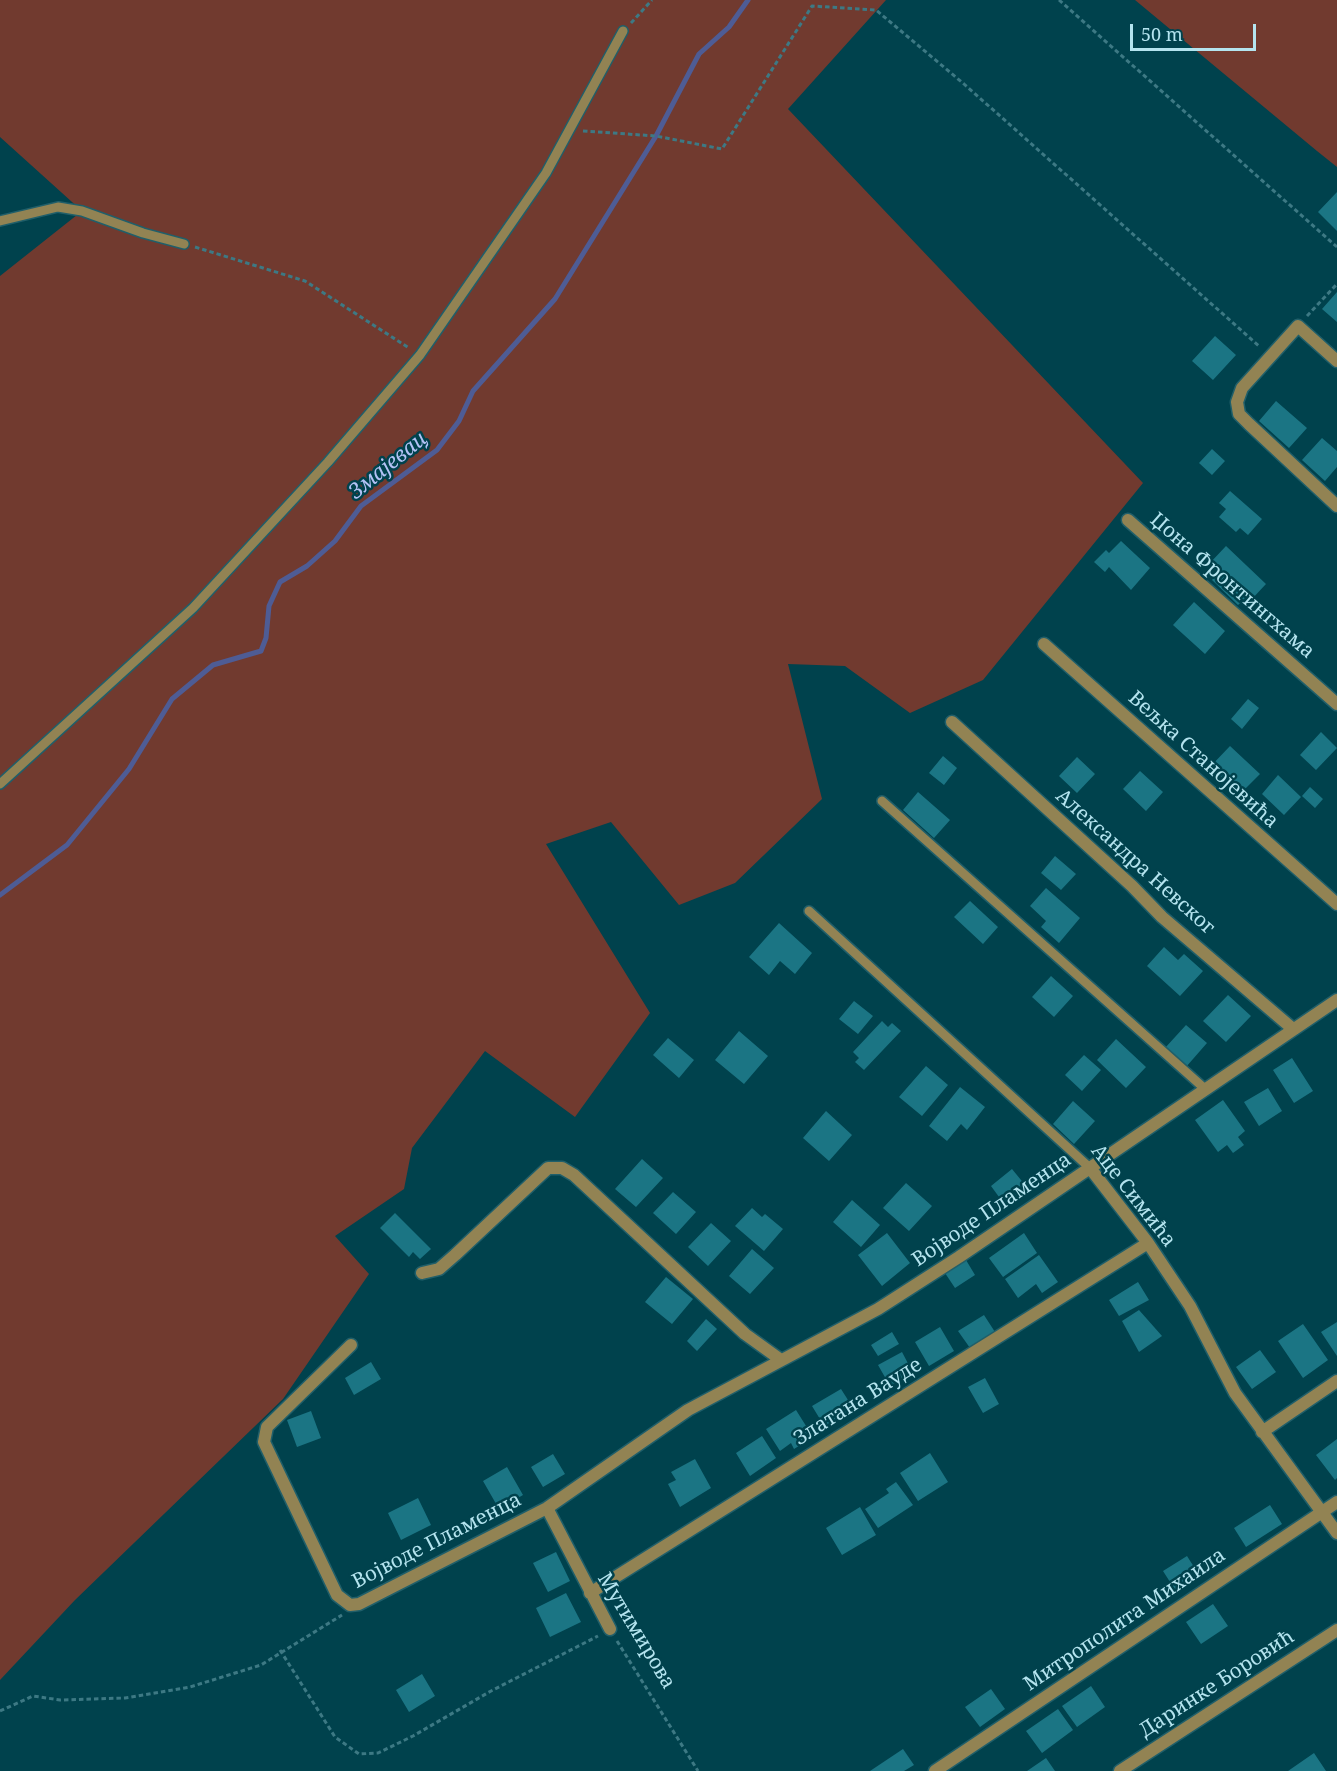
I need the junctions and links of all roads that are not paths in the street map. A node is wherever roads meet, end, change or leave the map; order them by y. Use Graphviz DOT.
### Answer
graph roads {
  1 [pos="623,31"];
  2 [pos="0,221"];
  3 [pos="184,244"];
  4 [pos="1337,361"];
  5 [pos="1337,506"];
  6 [pos="1128,520"];
  7 [pos="1044,644"];
  8 [pos="1337,705"];
  9 [pos="952,722"];
  10 [pos="0,784"];
  11 [pos="882,801"];
  12 [pos="1337,904"];
  13 [pos="809,911"];
  14 [pos="1337,1000"];
  15 [pos="1293,1029"];
  16 [pos="1204,1088"];
  17 [pos="1090,1168"];
  18 [pos="1148,1243"];
  19 [pos="422,1273"];
  20 [pos="351,1346"];
  21 [pos="781,1360"];
  22 [pos="1337,1381"];
  23 [pos="1262,1432"];
  24 [pos="1337,1502"];
  25 [pos="547,1508"];
  26 [pos="1323,1511"];
  27 [pos="1337,1533"];
  28 [pos="590,1593"];
  29 [pos="609,1629"];
  30 [pos="1337,1630"];
  31 [pos="935,1771"];
  32 [pos="1120,1771"];
  1 -- 10 [label="lane"];
  2 -- 3 [label="lane"];
  4 -- 5 [label="street"];
  6 -- 8 [label="street, Џона Фронтингхама"];
  7 -- 12 [label="street, Вељка Станојевића"];
  9 -- 15 [label="street, Александра Невског"];
  11 -- 16 [label="lane"];
  13 -- 17 [label="lane, Аце Симића"];
  14 -- 15 [label="street, Војводе Пламенца"];
  15 -- 16 [label="street, Војводе Пламенца"];
  16 -- 17 [label="street, Војводе Пламенца"];
  17 -- 18 [label="street, Аце Симића"];
  17 -- 21 [label="street, Војводе Пламенца"];
  18 -- 23 [label="street, Аце Симића"];
  18 -- 28 [label="street, Златана Вауде"];
  19 -- 21 [label="street"];
  20 -- 25 [label="street, Војводе Пламенца"];
  21 -- 25 [label="street, Војводе Пламенца"];
  22 -- 23 [label="street"];
  23 -- 26 [label="street, Аце Симића"];
  24 -- 26 [label="street, Митрополита Михаила"];
  25 -- 28 [label="street, Мутимирова"];
  26 -- 27 [label="street, Аце Симића"];
  26 -- 31 [label="street, Митрополита Михаила"];
  28 -- 29 [label="street, Мутимирова"];
  30 -- 32 [label="street, Даринке Боровић"];
}
